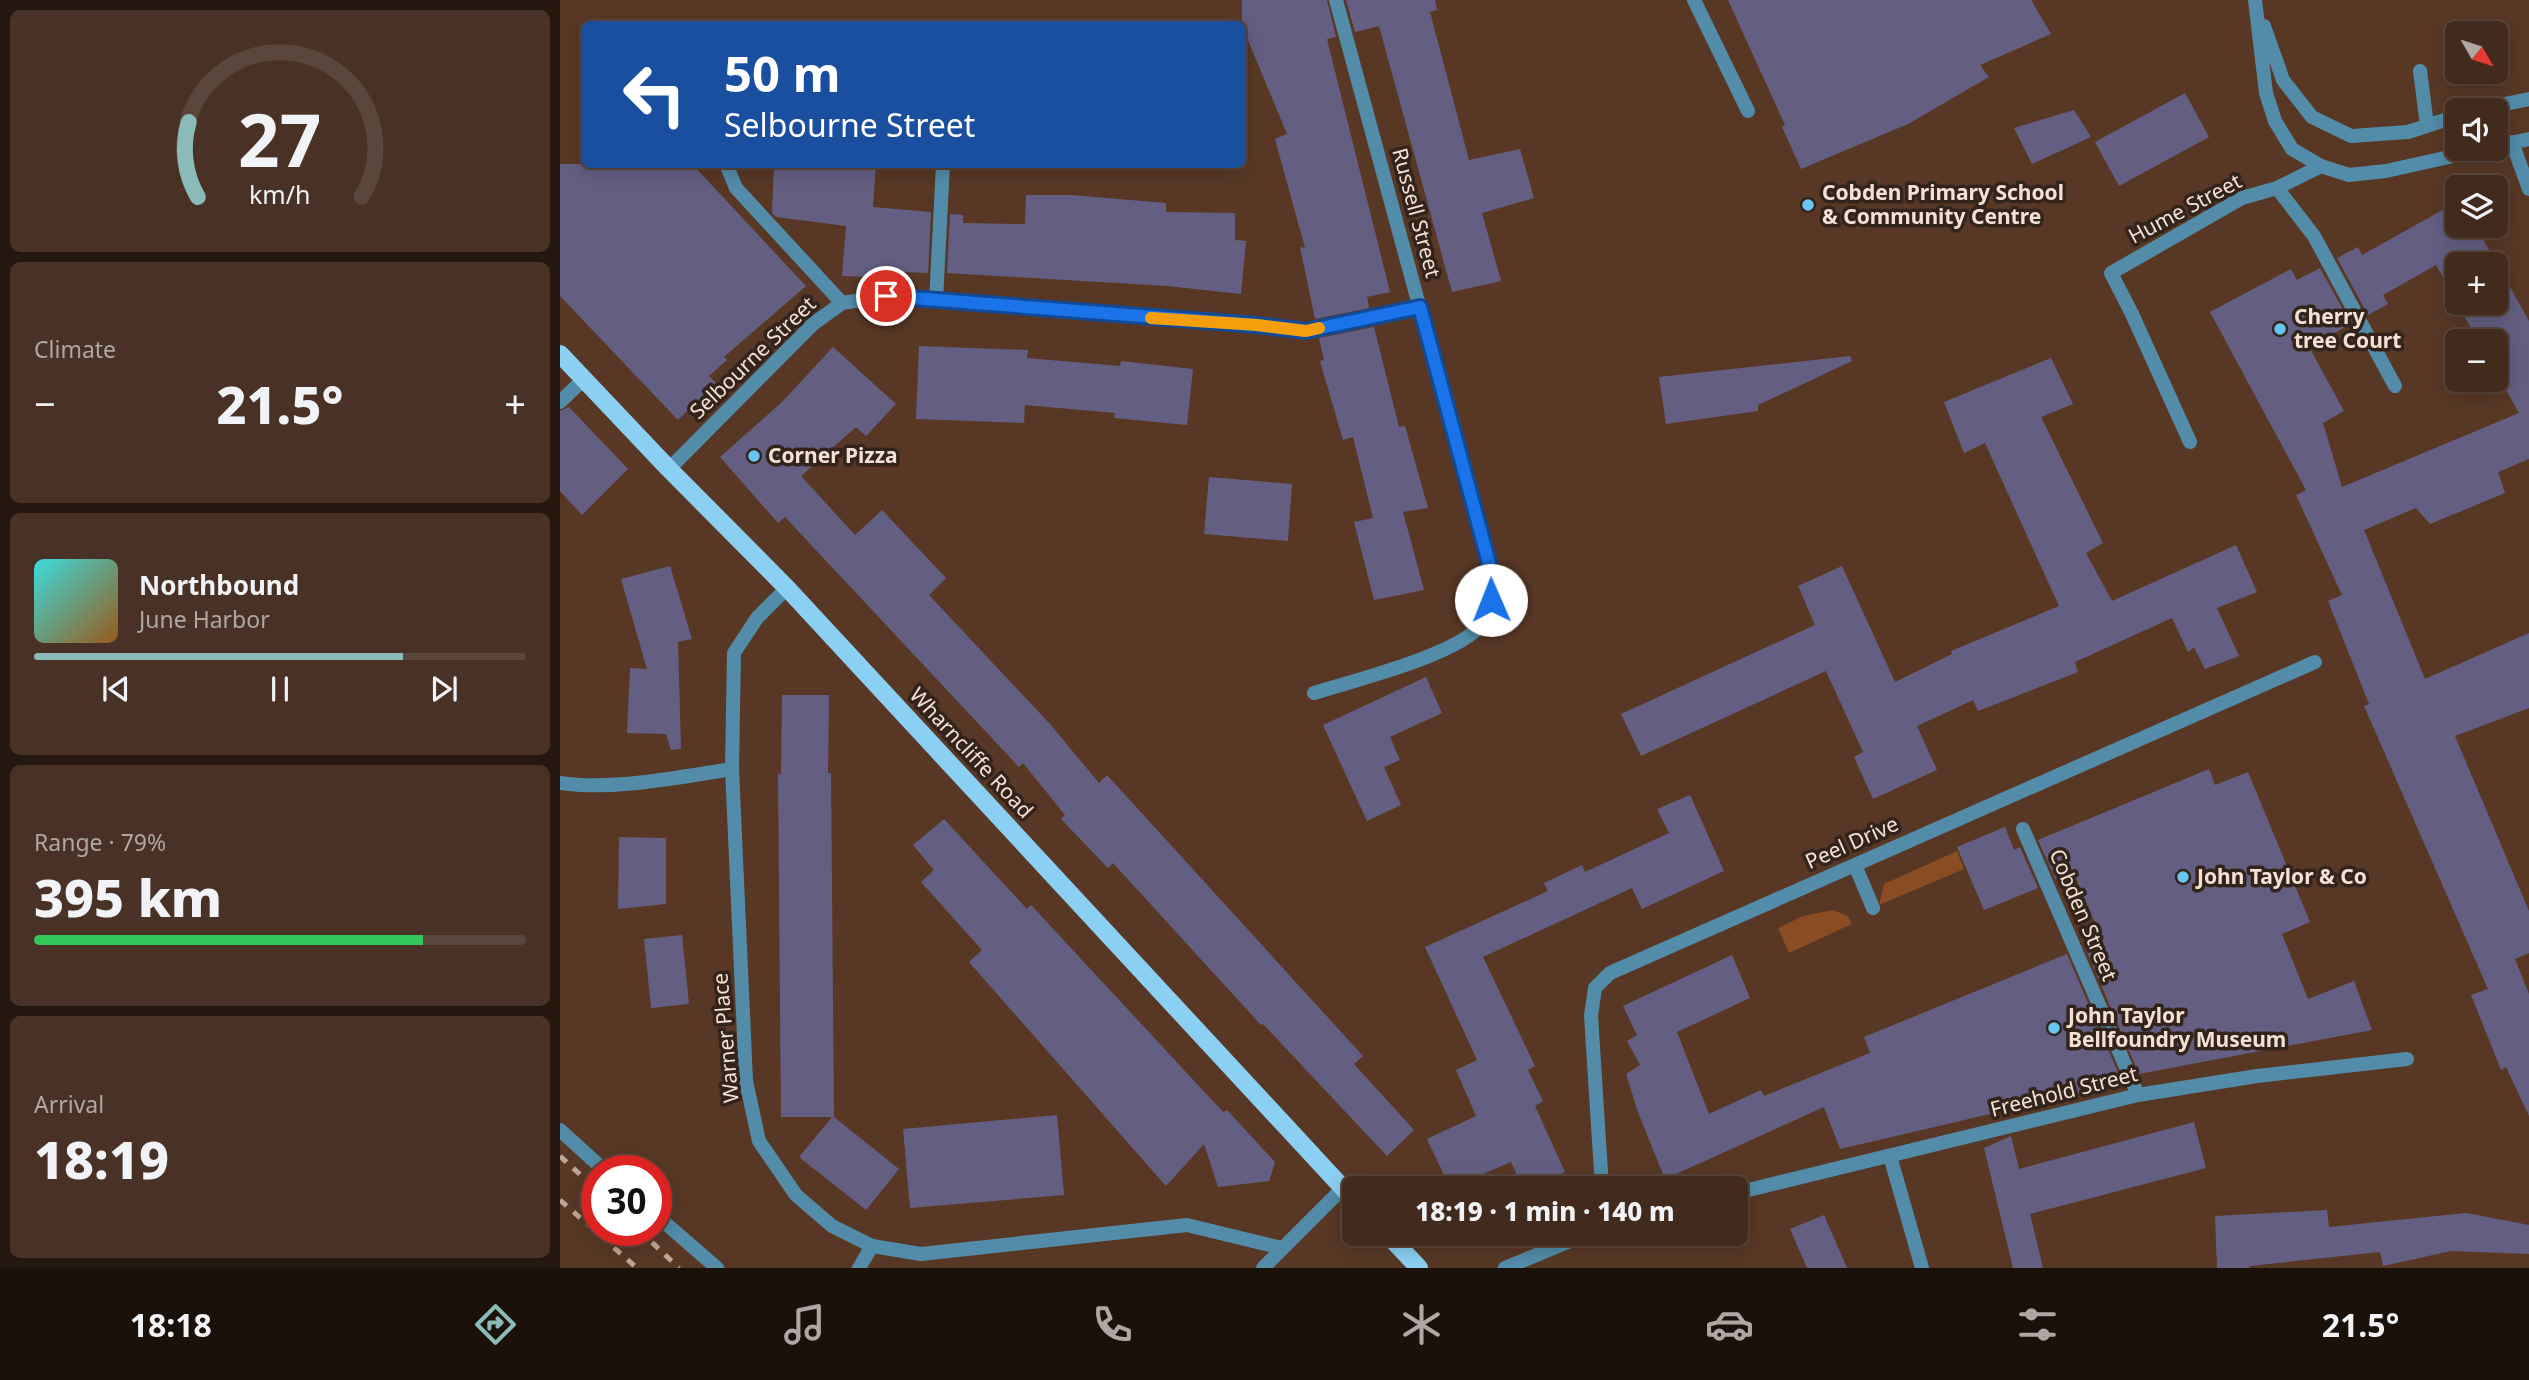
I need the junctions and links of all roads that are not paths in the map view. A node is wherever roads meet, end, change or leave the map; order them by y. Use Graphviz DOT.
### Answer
graph roads {
  1 [pos="1336,0"];
  2 [pos="1693,0"];
  3 [pos="2255,1"];
  4 [pos="2420,71"];
  5 [pos="2529,99"];
  6 [pos="2508,103"];
  7 [pos="1748,111"];
  8 [pos="2445,120"];
  9 [pos="2427,125"];
  10 [pos="2529,139"];
  11 [pos="2512,142"];
  12 [pos="2508,143"];
  13 [pos="2445,158"];
  14 [pos="2321,166"];
  15 [pos="728,168"];
  16 [pos="943,168"];
  17 [pos="2277,188"];
  18 [pos="2529,189"];
  19 [pos="936,301"];
  20 [pos="842,303"];
  21 [pos="1420,307"];
  22 [pos="560,354"];
  23 [pos="584,379"];
  24 [pos="2395,386"];
  25 [pos="560,402"];
  26 [pos="2190,442"];
  27 [pos="669,469"];
  28 [pos="787,587"];
  29 [pos="2315,662"];
  30 [pos="1314,693"];
  31 [pos="732,769"];
  32 [pos="560,783"];
  33 [pos="2022,829"];
  34 [pos="1855,865"];
  35 [pos="1873,908"];
  36 [pos="2407,1059"];
  37 [pos="2138,1095"];
  38 [pos="560,1130"];
  39 [pos="588,1155"];
  40 [pos="1890,1156"];
  41 [pos="1601,1176"];
  42 [pos="1342,1186"];
  43 [pos="1748,1190"];
  44 [pos="1342,1200"];
  45 [pos="672,1229"];
  46 [pos="872,1246"];
  47 [pos="1398,1246"];
  48 [pos="1558,1246"];
  49 [pos="1282,1248"];
  50 [pos="717,1268"];
  51 [pos="859,1268"];
  52 [pos="1263,1268"];
  53 [pos="1419,1268"];
  54 [pos="1505,1268"];
  55 [pos="1922,1268"];
  1 -- 21 [label="street, Russell Street"];
  2 -- 7 [label="street"];
  3 -- 9 [label="street"];
  3 -- 14 [label="street"];
  4 -- 9 [label="street"];
  5 -- 6 [label="street"];
  8 -- 9 [label="street"];
  10 -- 11 [label="street"];
  11 -- 12 [label="street"];
  11 -- 18 [label="street"];
  13 -- 14 [label="street"];
  14 -- 17 [label="street, Hume Street"];
  15 -- 20 [label="street"];
  16 -- 19 [label="street"];
  17 -- 24 [label="street"];
  17 -- 26 [label="street, Hume Street"];
  19 -- 20 [label="street, Selbourne Street"];
  19 -- 21 [label="street, Selbourne Street"];
  20 -- 27 [label="street, Selbourne Street"];
  21 -- 30 [label="street, Russell Street"];
  22 -- 23 [label="main road, Wharncliffe Road"];
  23 -- 25 [label="street"];
  23 -- 27 [label="main road, Wharncliffe Road"];
  27 -- 28 [label="main road, Wharncliffe Road"];
  28 -- 31 [label="street, Warner Place"];
  28 -- 42 [label="main road, Wharncliffe Road"];
  29 -- 34 [label="street, Peel Drive"];
  31 -- 32 [label="street"];
  31 -- 46 [label="street, Warner Place"];
  33 -- 37 [label="street, Cobden Street"];
  34 -- 35 [label="street"];
  34 -- 41 [label="street, Peel Drive"];
  36 -- 37 [label="street, Freehold Street"];
  37 -- 40 [label="street, Freehold Street"];
  38 -- 39 [label="street"];
  40 -- 43 [label="street, Freehold Street"];
  40 -- 55 [label="street"];
  44 -- 49 [label="street"];
  45 -- 50 [label="street"];
  46 -- 49 [label="street, Warner Place"];
  46 -- 51 [label="street"];
  47 -- 53 [label="main road"];
  48 -- 54 [label="street"];
  49 -- 52 [label="street"];
}
